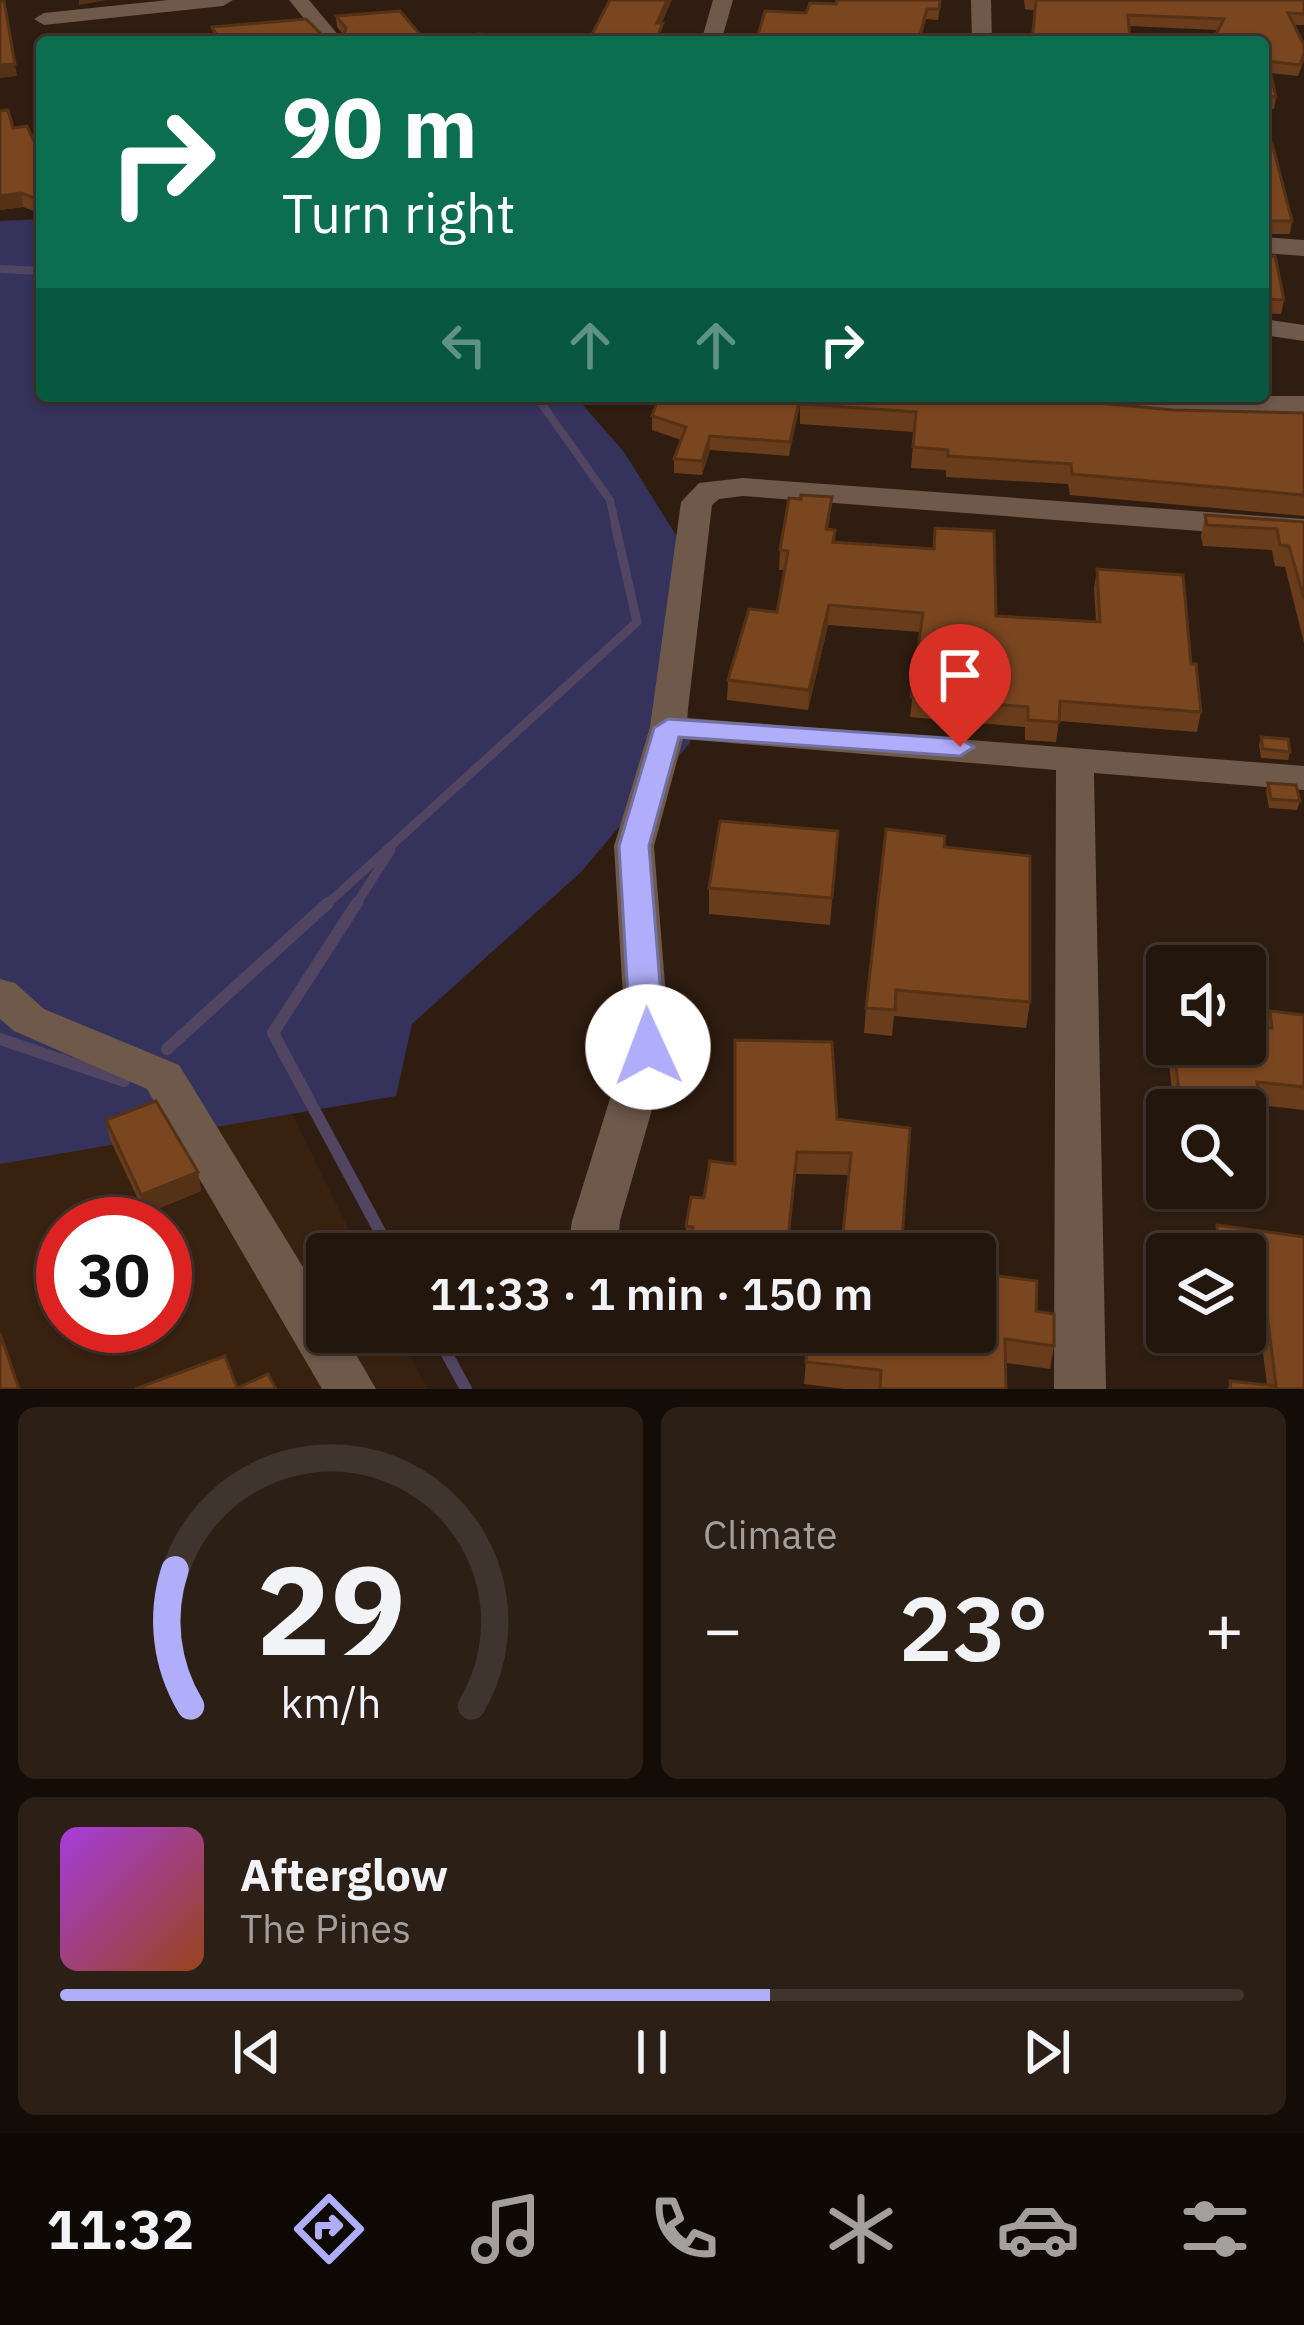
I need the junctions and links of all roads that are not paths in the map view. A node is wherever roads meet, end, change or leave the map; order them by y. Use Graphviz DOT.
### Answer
graph roads {
  1 [pos="223,0"];
  2 [pos="299,0"];
  3 [pos="723,0"];
  4 [pos="981,0"];
  5 [pos="42,9"];
  6 [pos="329,36"];
  7 [pos="713,36"];
  8 [pos="982,36"];
  9 [pos="1269,245"];
  10 [pos="1304,248"];
  11 [pos="1269,328"];
  12 [pos="1304,333"];
  13 [pos="1269,352"];
  14 [pos="1304,355"];
  15 [pos="1269,380"];
  16 [pos="1304,383"];
  17 [pos="1219,402"];
  18 [pos="1304,405"];
  19 [pos="1304,529"];
  20 [pos="668,728"];
  21 [pos="1075,759"];
  22 [pos="1304,778"];
  23 [pos="0,994"];
  24 [pos="595,1233"];
  25 [pos="350,1389"];
  26 [pos="1080,1389"];
  1 -- 5 [label="street"];
  2 -- 6 [label="street"];
  3 -- 7 [label="street"];
  4 -- 8 [label="street"];
  9 -- 10 [label="street"];
  11 -- 12 [label="street"];
  13 -- 14 [label="street"];
  15 -- 16 [label="street"];
  17 -- 18 [label="street"];
  19 -- 20 [label="street"];
  20 -- 21 [label="street"];
  20 -- 24 [label="street"];
  21 -- 22 [label="street"];
  21 -- 26 [label="street"];
  23 -- 25 [label="street"];
}
